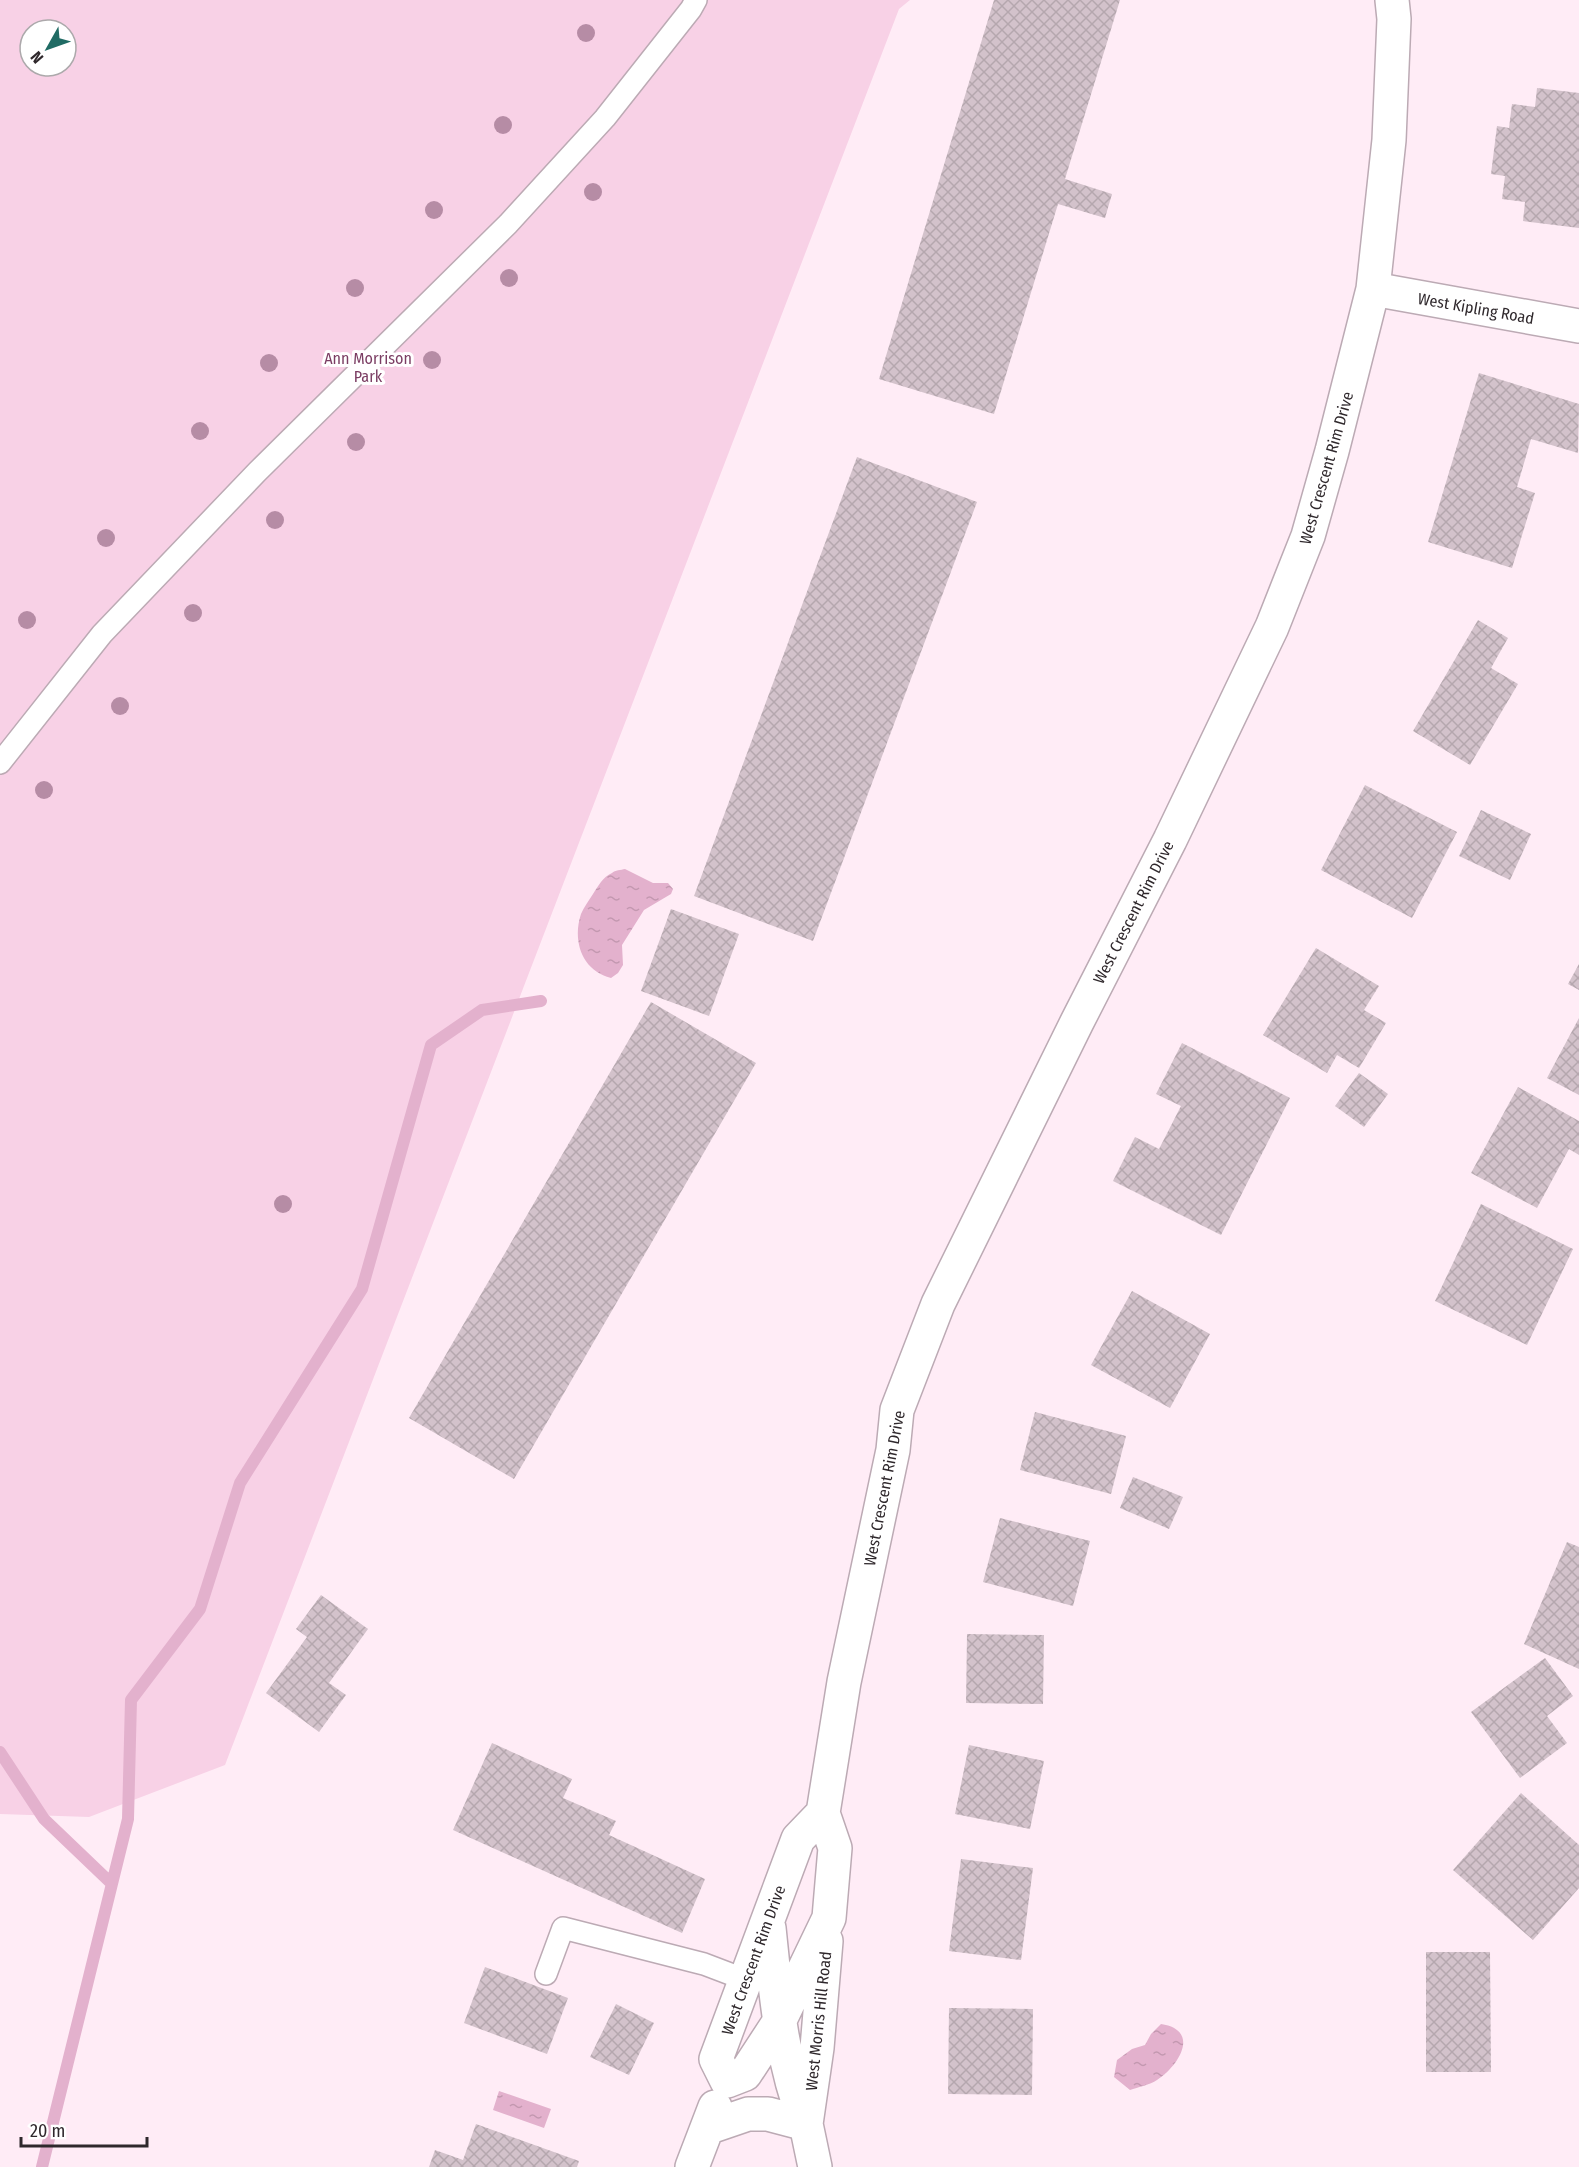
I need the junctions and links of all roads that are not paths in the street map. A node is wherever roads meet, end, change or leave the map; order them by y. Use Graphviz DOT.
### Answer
graph roads {
  1 [pos="696,0"];
  2 [pos="1392,0"];
  3 [pos="1373,289"];
  4 [pos="1579,326"];
  5 [pos="0,763"];
  6 [pos="823,1813"];
  7 [pos="828,1918"];
  8 [pos="768,1921"];
  9 [pos="546,1974"];
  10 [pos="746,1980"];
  11 [pos="779,2022"];
  12 [pos="727,2081"];
  13 [pos="806,2124"];
  14 [pos="706,2128"];
  15 [pos="692,2167"];
  16 [pos="815,2167"];
  1 -- 5 [label="lane"];
  2 -- 3 [label="street, West Crescent Rim Drive"];
  3 -- 4 [label="street, West Kipling Road"];
  3 -- 6 [label="street, West Crescent Rim Drive"];
  6 -- 7 [label="street, West Crescent Rim Drive"];
  6 -- 8 [label="street, West Crescent Rim Drive"];
  7 -- 11 [label="street, West Crescent Rim Drive"];
  7 -- 13 [label="street, West Morris Hill Road"];
  8 -- 10 [label="street, West Crescent Rim Drive"];
  8 -- 11 [label="street, West Morris Hill Road"];
  9 -- 10 [label="lane"];
  10 -- 12 [label="street, West Crescent Rim Drive"];
  11 -- 12 [label="street, West Crescent Rim Drive"];
  11 -- 13 [label="street, West Morris Hill Road"];
  12 -- 14 [label="street"];
  13 -- 14 [label="street"];
  13 -- 16 [label="street, West Morris Hill Road"];
  14 -- 15 [label="street"];
}
